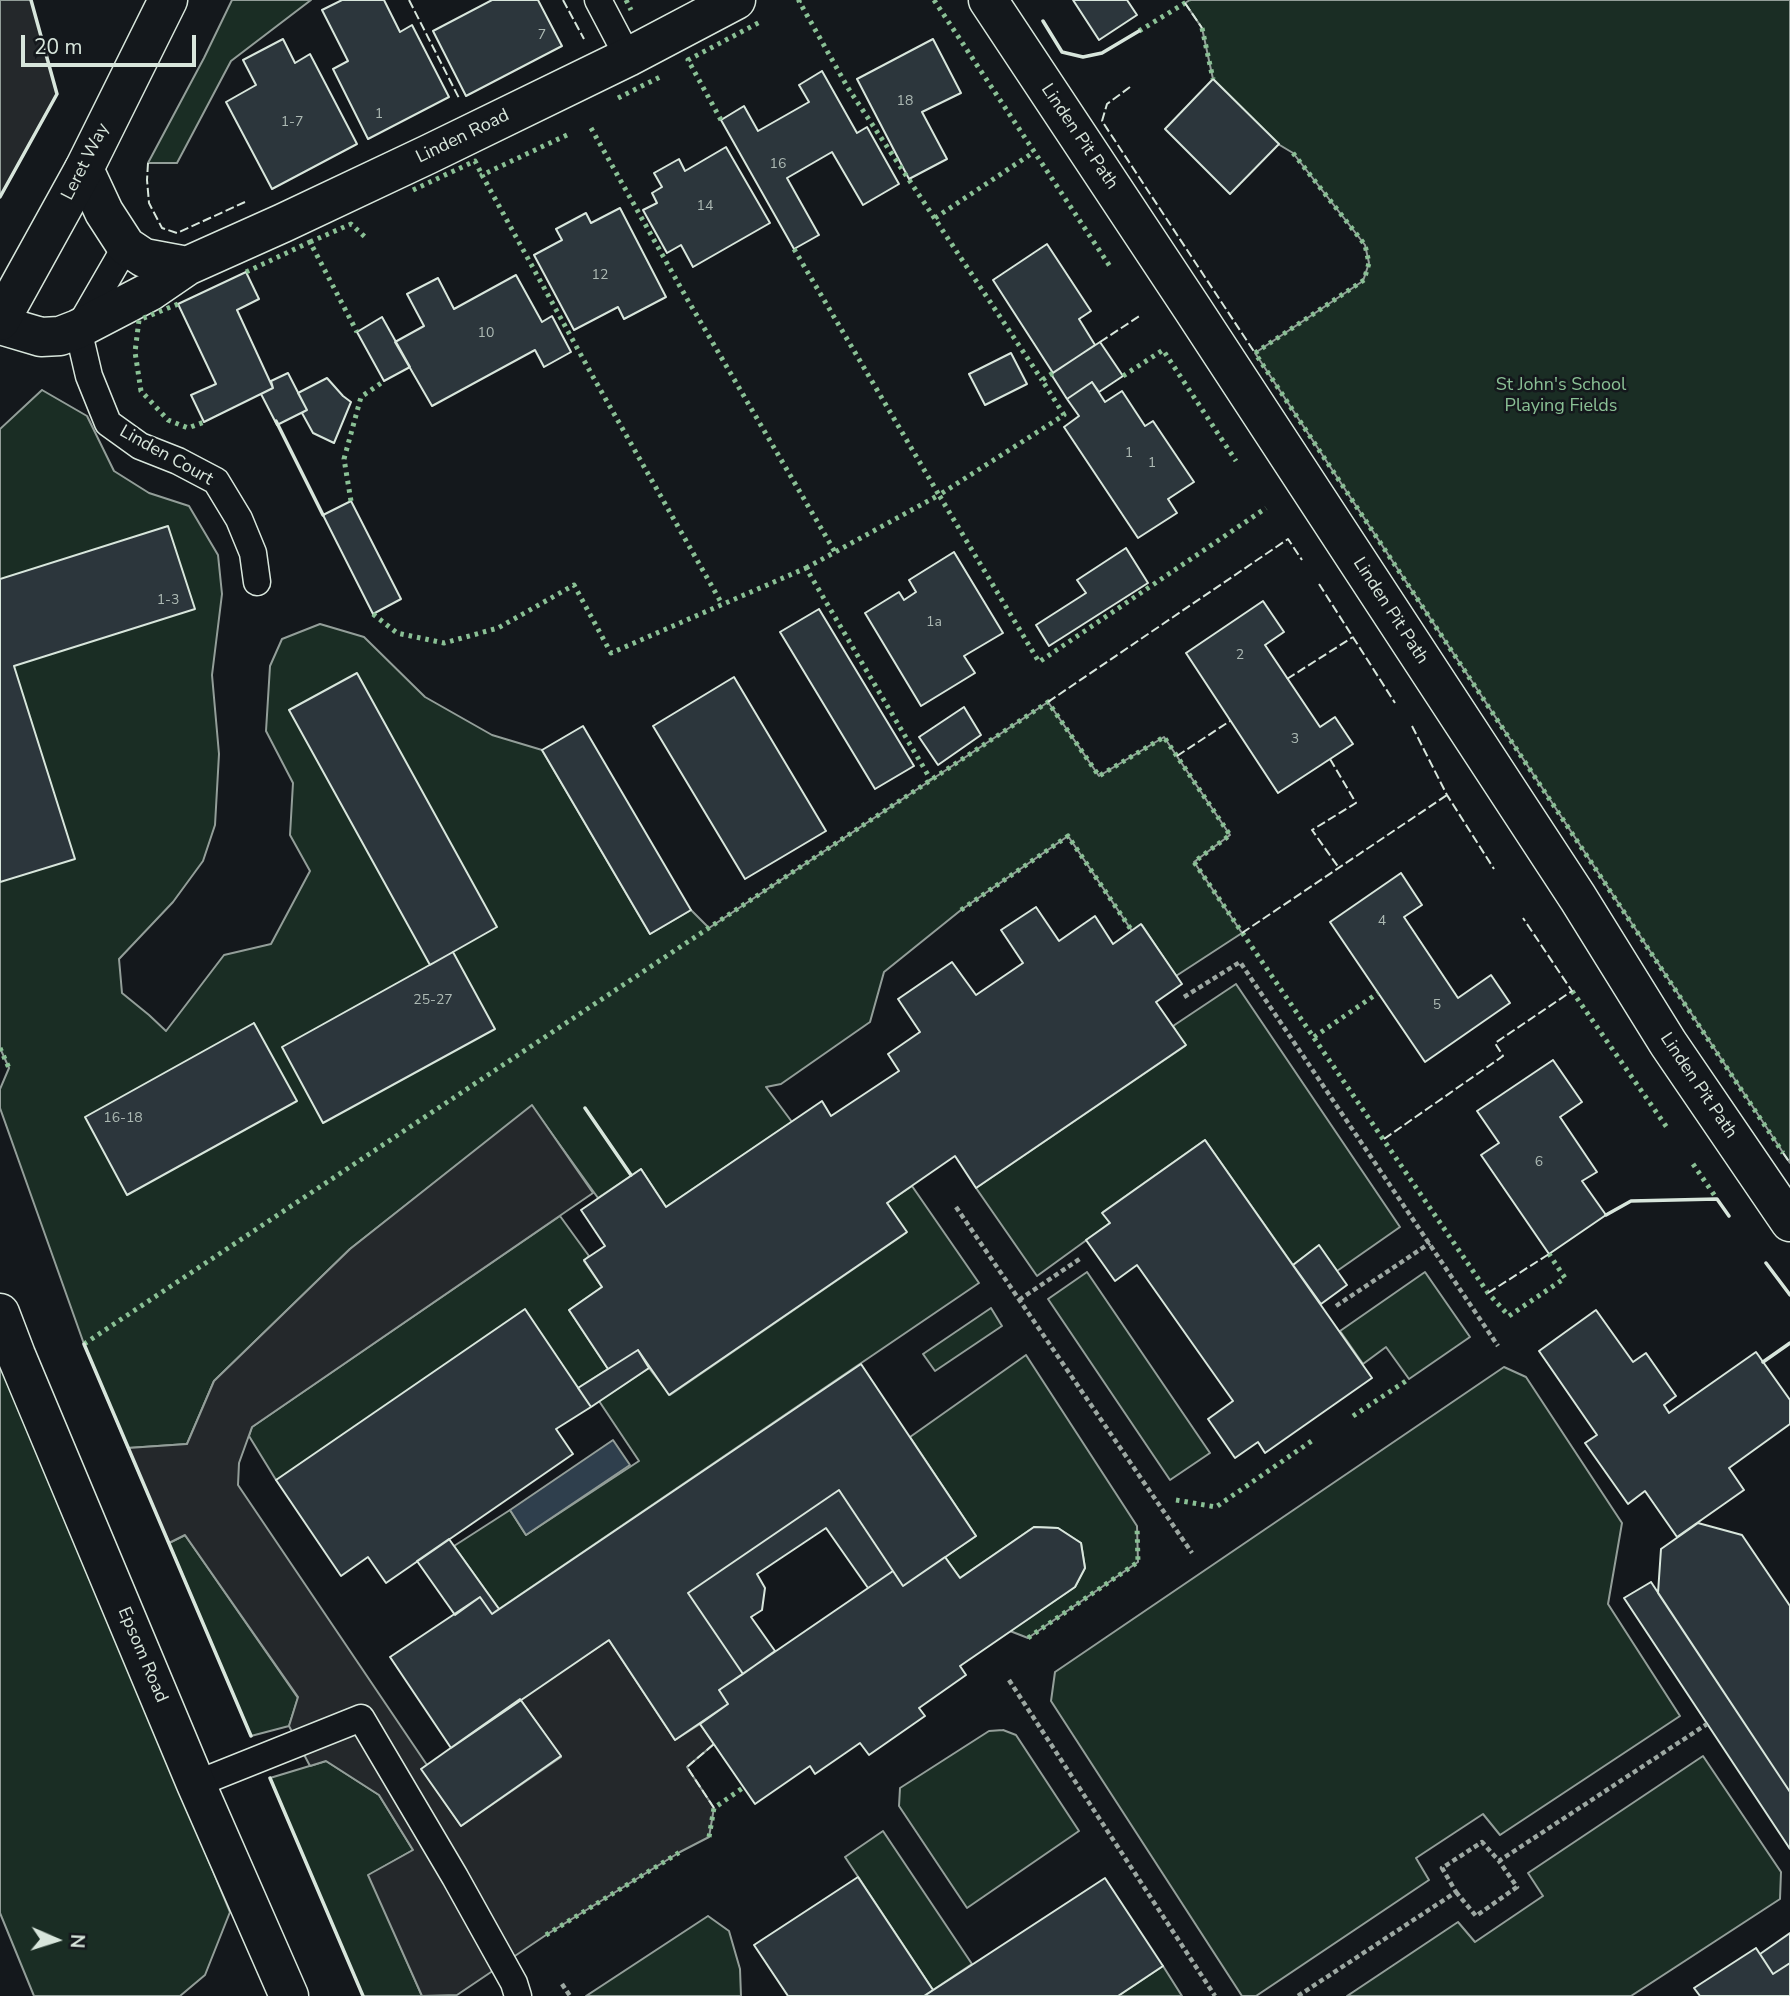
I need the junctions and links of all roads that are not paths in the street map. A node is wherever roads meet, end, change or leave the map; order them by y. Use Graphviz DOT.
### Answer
graph roads {
  1 [pos="168,0"];
  2 [pos="598,0"];
  3 [pos="736,0"];
  4 [pos="988,0"];
  5 [pos="628,57"];
  6 [pos="84,169"];
  7 [pos="125,246"];
  8 [pos="187,266"];
  9 [pos="0,323"];
  10 [pos="78,329"];
  11 [pos="257,582"];
  12 [pos="1790,1222"];
  13 [pos="0,1313"];
  14 [pos="196,1784"];
  15 [pos="289,1996"];
  16 [pos="518,1996"];
  1 -- 6 [label="street, Leret Way"];
  2 -- 5 [label="lane"];
  3 -- 5 [label="street, Linden Road"];
  4 -- 12 [label="street, Linden Pit Path"];
  5 -- 8 [label="street, Linden Road"];
  6 -- 7 [label="street"];
  6 -- 9 [label="street, Leret Way"];
  7 -- 8 [label="street"];
  7 -- 10 [label="lane"];
  8 -- 10 [label="street, Linden Road"];
  9 -- 10 [label="street, Linden Road"];
  10 -- 11 [label="lane, Linden Court"];
  13 -- 14 [label="street, Epsom Road"];
  14 -- 15 [label="street, Epsom Road"];
  14 -- 16 [label="lane"];
}
